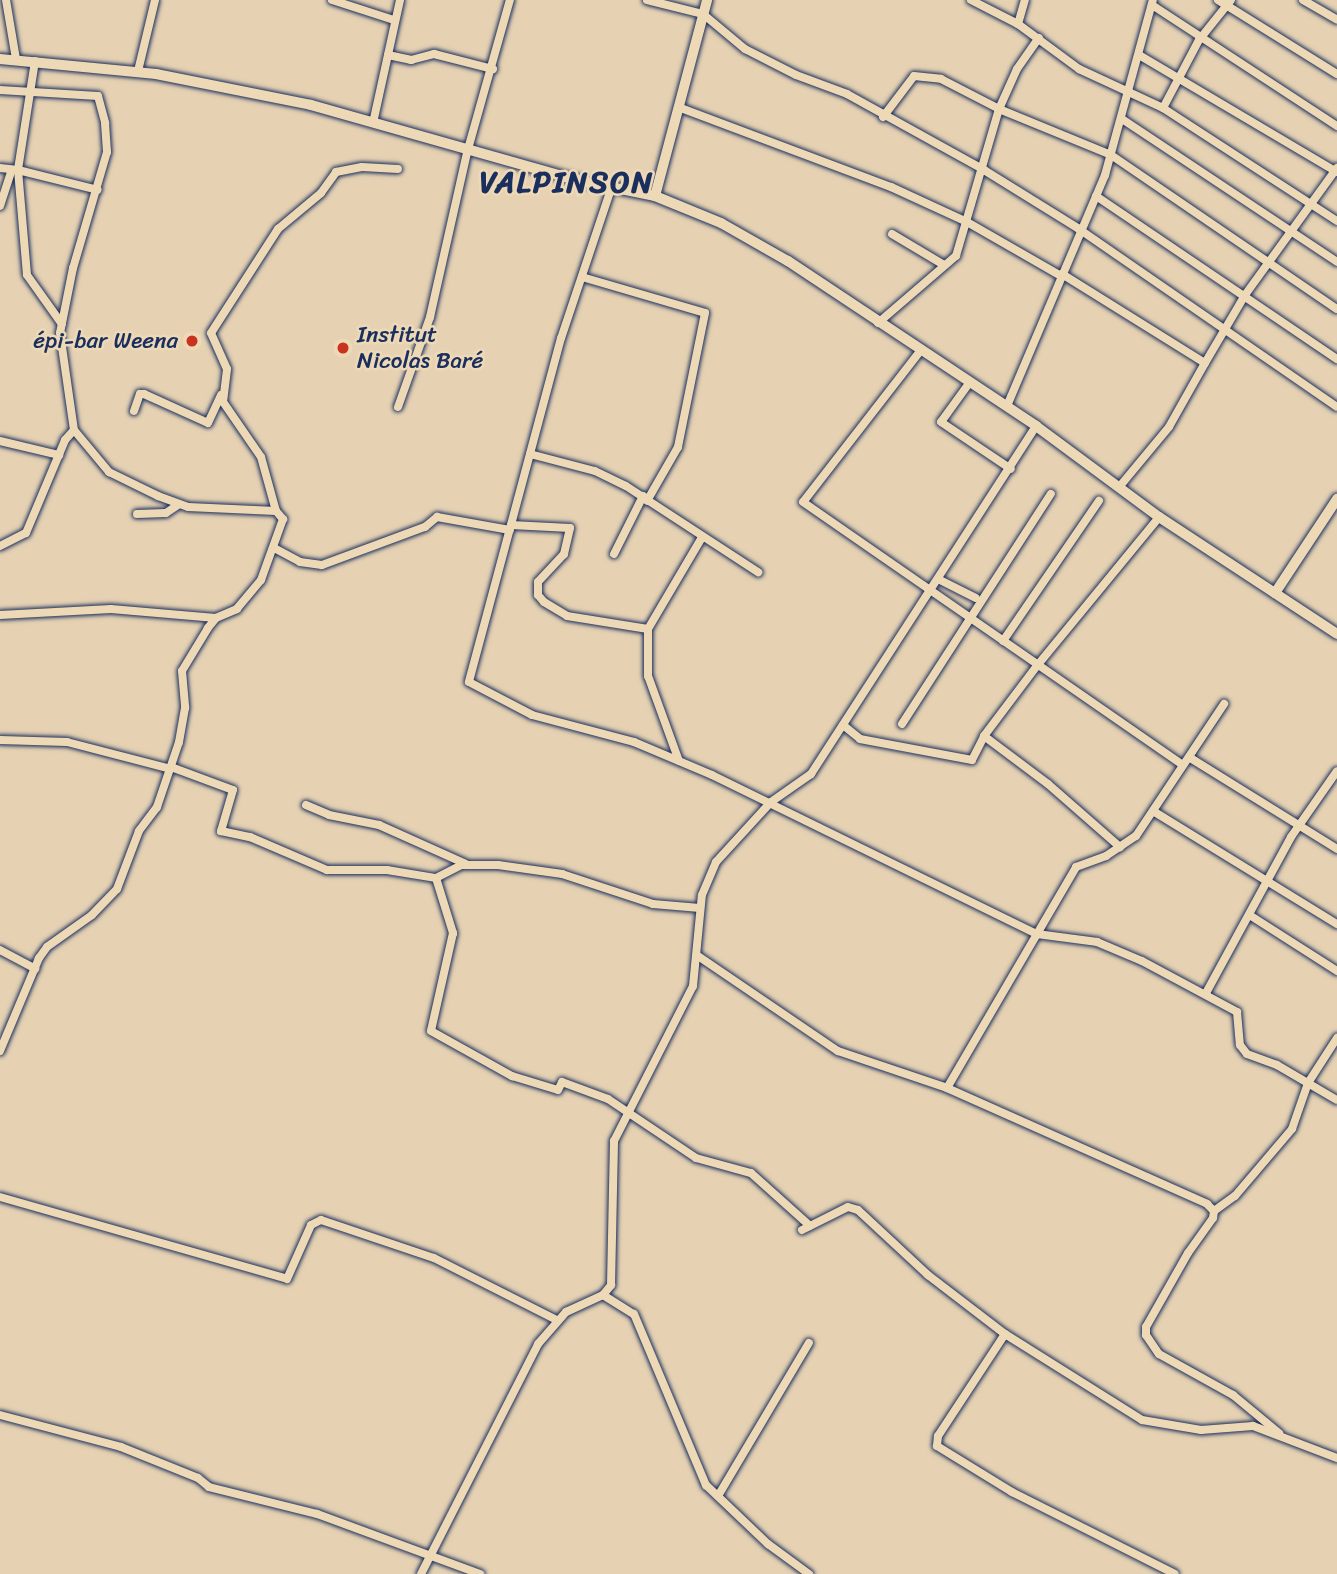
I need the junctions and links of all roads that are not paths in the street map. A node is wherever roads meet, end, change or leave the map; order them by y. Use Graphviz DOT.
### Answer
graph roads {
  1 [pos="6,0"];
  2 [pos="155,0"];
  3 [pos="332,0"];
  4 [pos="400,0"];
  5 [pos="510,0"];
  6 [pos="648,0"];
  7 [pos="707,0"];
  8 [pos="971,0"];
  9 [pos="1026,0"];
  10 [pos="1219,0"];
  11 [pos="1303,0"];
  12 [pos="659,1"];
  13 [pos="1153,3"];
  14 [pos="1228,3"];
  15 [pos="703,14"];
  16 [pos="394,20"];
  17 [pos="1337,20"];
  18 [pos="1018,24"];
  19 [pos="1039,38"];
  20 [pos="1199,40"];
  21 [pos="388,55"];
  22 [pos="1139,55"];
  23 [pos="16,59"];
  24 [pos="0,60"];
  25 [pos="35,61"];
  26 [pos="493,69"];
  27 [pos="138,71"];
  28 [pos="1337,74"];
  29 [pos="1181,77"];
  30 [pos="0,90"];
  31 [pos="1130,91"];
  32 [pos="30,93"];
  33 [pos="678,107"];
  34 [pos="1163,108"];
  35 [pos="999,109"];
  36 [pos="883,117"];
  37 [pos="1122,119"];
  38 [pos="373,123"];
  39 [pos="1337,126"];
  40 [pos="468,149"];
  41 [pos="1111,155"];
  42 [pos="0,168"];
  43 [pos="398,169"];
  44 [pos="15,170"];
  45 [pos="984,170"];
  46 [pos="1336,171"];
  47 [pos="612,186"];
  48 [pos="98,190"];
  49 [pos="1096,195"];
  50 [pos="655,196"];
  51 [pos="1311,205"];
  52 [pos="0,206"];
  53 [pos="1337,221"];
  54 [pos="967,222"];
  55 [pos="1079,229"];
  56 [pos="1292,232"];
  57 [pos="892,234"];
  58 [pos="1268,262"];
  59 [pos="1337,262"];
  60 [pos="944,265"];
  61 [pos="1061,275"];
  62 [pos="582,277"];
  63 [pos="1245,295"];
  64 [pos="1337,309"];
  65 [pos="878,323"];
  66 [pos="62,324"];
  67 [pos="1224,329"];
  68 [pos="920,351"];
  69 [pos="1337,359"];
  70 [pos="1205,363"];
  71 [pos="970,382"];
  72 [pos="221,395"];
  73 [pos="1007,406"];
  74 [pos="398,407"];
  75 [pos="1337,407"];
  76 [pos="134,411"];
  77 [pos="1036,426"];
  78 [pos="74,430"];
  79 [pos="0,442"];
  80 [pos="530,454"];
  81 [pos="58,455"];
  82 [pos="1011,469"];
  83 [pos="1120,486"];
  84 [pos="1051,494"];
  85 [pos="645,499"];
  86 [pos="1337,499"];
  87 [pos="1099,501"];
  88 [pos="178,505"];
  89 [pos="276,511"];
  90 [pos="137,514"];
  91 [pos="1160,517"];
  92 [pos="510,527"];
  93 [pos="701,539"];
  94 [pos="0,546"];
  95 [pos="275,549"];
  96 [pos="614,554"];
  97 [pos="758,572"];
  98 [pos="939,579"];
  99 [pos="931,590"];
  100 [pos="1275,593"];
  101 [pos="976,598"];
  102 [pos="0,615"];
  103 [pos="216,618"];
  104 [pos="970,618"];
  105 [pos="649,629"];
  106 [pos="1337,634"];
  107 [pos="1003,641"];
  108 [pos="1037,667"];
  109 [pos="1224,704"];
  110 [pos="902,724"];
  111 [pos="843,725"];
  112 [pos="984,736"];
  113 [pos="0,740"];
  114 [pos="1192,759"];
  115 [pos="679,761"];
  116 [pos="1183,765"];
  117 [pos="171,768"];
  118 [pos="1337,771"];
  119 [pos="771,802"];
  120 [pos="306,805"];
  121 [pos="1153,811"];
  122 [pos="1303,825"];
  123 [pos="1120,847"];
  124 [pos="1337,849"];
  125 [pos="468,864"];
  126 [pos="436,878"];
  127 [pos="1270,882"];
  128 [pos="700,908"];
  129 [pos="1251,916"];
  130 [pos="1337,924"];
  131 [pos="1037,934"];
  132 [pos="0,950"];
  133 [pos="698,956"];
  134 [pos="34,970"];
  135 [pos="1337,971"];
  136 [pos="1206,993"];
  137 [pos="1337,1038"];
  138 [pos="0,1051"];
  139 [pos="1308,1083"];
  140 [pos="947,1088"];
  141 [pos="1337,1100"];
  142 [pos="628,1111"];
  143 [pos="0,1198"];
  144 [pos="1214,1211"];
  145 [pos="603,1295"];
  146 [pos="557,1320"];
  147 [pos="1005,1334"];
  148 [pos="809,1343"];
  149 [pos="0,1415"];
  150 [pos="1279,1433"];
  151 [pos="1337,1458"];
  152 [pos="718,1496"];
  153 [pos="430,1556"];
  154 [pos="421,1574"];
  155 [pos="480,1574"];
  156 [pos="809,1574"];
  157 [pos="1175,1574"];
  1 -- 23 [label="street"];
  2 -- 27 [label="street"];
  3 -- 16 [label="street"];
  4 -- 16 [label="street"];
  5 -- 26 [label="street"];
  6 -- 12 [label="street"];
  7 -- 15 [label="street"];
  8 -- 18 [label="street"];
  9 -- 18 [label="street"];
  10 -- 14 [label="street"];
  11 -- 17 [label="street"];
  12 -- 15 [label="street"];
  13 -- 20 [label="street"];
  13 -- 22 [label="street"];
  14 -- 20 [label="street"];
  14 -- 28 [label="street"];
  15 -- 33 [label="street"];
  15 -- 36 [label="street"];
  16 -- 21 [label="street"];
  18 -- 19 [label="street"];
  19 -- 31 [label="street"];
  19 -- 35 [label="street"];
  20 -- 29 [label="street"];
  20 -- 39 [label="street"];
  21 -- 26 [label="street"];
  21 -- 38 [label="street"];
  22 -- 29 [label="street"];
  22 -- 31 [label="street"];
  23 -- 24 [label="main road"];
  23 -- 25 [label="main road"];
  25 -- 27 [label="main road"];
  25 -- 32 [label="street"];
  26 -- 40 [label="street"];
  27 -- 38 [label="main road"];
  29 -- 34 [label="street"];
  29 -- 46 [label="street"];
  30 -- 32 [label="street"];
  31 -- 34 [label="street"];
  31 -- 37 [label="street"];
  32 -- 44 [label="street"];
  32 -- 48 [label="street"];
  33 -- 50 [label="street"];
  33 -- 54 [label="street"];
  34 -- 51 [label="street"];
  35 -- 36 [label="street"];
  35 -- 41 [label="street"];
  35 -- 45 [label="street"];
  36 -- 45 [label="street"];
  37 -- 41 [label="street"];
  37 -- 56 [label="street"];
  38 -- 40 [label="main road"];
  40 -- 47 [label="main road"];
  40 -- 74 [label="street"];
  41 -- 49 [label="street"];
  41 -- 58 [label="street"];
  42 -- 44 [label="street"];
  43 -- 72 [label="street"];
  44 -- 48 [label="street"];
  44 -- 52 [label="street"];
  44 -- 66 [label="street"];
  45 -- 54 [label="street"];
  45 -- 55 [label="street"];
  46 -- 51 [label="street"];
  47 -- 50 [label="main road"];
  47 -- 62 [label="street"];
  48 -- 66 [label="street"];
  49 -- 55 [label="street"];
  49 -- 63 [label="street"];
  50 -- 65 [label="main road"];
  51 -- 53 [label="street"];
  51 -- 56 [label="street"];
  54 -- 60 [label="street"];
  54 -- 61 [label="street"];
  55 -- 61 [label="street"];
  55 -- 67 [label="street"];
  56 -- 58 [label="street"];
  56 -- 59 [label="street"];
  57 -- 60 [label="street"];
  58 -- 63 [label="street"];
  58 -- 64 [label="street"];
  60 -- 65 [label="street"];
  61 -- 70 [label="street"];
  61 -- 73 [label="street"];
  62 -- 80 [label="street"];
  62 -- 85 [label="street"];
  63 -- 67 [label="street"];
  63 -- 69 [label="street"];
  65 -- 68 [label="main road"];
  66 -- 78 [label="street"];
  67 -- 70 [label="street"];
  67 -- 75 [label="street"];
  68 -- 71 [label="main road"];
  68 -- 99 [label="street"];
  70 -- 83 [label="street"];
  71 -- 73 [label="main road"];
  71 -- 82 [label="street"];
  72 -- 76 [label="street"];
  72 -- 89 [label="street"];
  73 -- 77 [label="main road"];
  77 -- 82 [label="street"];
  77 -- 83 [label="main road"];
  78 -- 81 [label="street"];
  78 -- 88 [label="street"];
  79 -- 81 [label="street"];
  80 -- 85 [label="street"];
  80 -- 92 [label="street"];
  81 -- 94 [label="street"];
  82 -- 98 [label="street"];
  83 -- 91 [label="main road"];
  84 -- 104 [label="street"];
  85 -- 93 [label="street"];
  85 -- 96 [label="street"];
  86 -- 100 [label="main road"];
  87 -- 107 [label="street"];
  88 -- 89 [label="street"];
  88 -- 90 [label="street"];
  89 -- 95 [label="street"];
  91 -- 100 [label="main road"];
  91 -- 108 [label="street"];
  92 -- 95 [label="street"];
  92 -- 105 [label="street"];
  92 -- 115 [label="street"];
  93 -- 97 [label="street"];
  93 -- 105 [label="street"];
  95 -- 103 [label="street"];
  98 -- 99 [label="street"];
  98 -- 101 [label="street"];
  99 -- 104 [label="street"];
  99 -- 111 [label="street"];
  100 -- 106 [label="main road"];
  102 -- 103 [label="street"];
  103 -- 117 [label="street"];
  104 -- 107 [label="street"];
  104 -- 110 [label="street"];
  105 -- 115 [label="street"];
  107 -- 108 [label="street"];
  108 -- 112 [label="street"];
  108 -- 116 [label="street"];
  109 -- 114 [label="street"];
  111 -- 112 [label="street"];
  111 -- 119 [label="street"];
  112 -- 123 [label="street"];
  113 -- 117 [label="street"];
  114 -- 116 [label="street"];
  114 -- 122 [label="street"];
  115 -- 119 [label="street"];
  116 -- 121 [label="street"];
  117 -- 126 [label="street"];
  117 -- 134 [label="street"];
  118 -- 122 [label="street"];
  119 -- 128 [label="street"];
  119 -- 131 [label="street"];
  120 -- 125 [label="street"];
  121 -- 123 [label="street"];
  121 -- 127 [label="street"];
  122 -- 124 [label="street"];
  122 -- 127 [label="street"];
  123 -- 131 [label="street"];
  125 -- 126 [label="street"];
  125 -- 128 [label="street"];
  126 -- 142 [label="street"];
  127 -- 129 [label="street"];
  127 -- 130 [label="street"];
  128 -- 133 [label="street"];
  129 -- 135 [label="street"];
  129 -- 136 [label="street"];
  131 -- 136 [label="street"];
  131 -- 140 [label="street"];
  132 -- 134 [label="street"];
  133 -- 140 [label="street"];
  133 -- 142 [label="street"];
  134 -- 138 [label="street"];
  136 -- 139 [label="street"];
  137 -- 139 [label="street"];
  139 -- 141 [label="street"];
  139 -- 144 [label="street"];
  140 -- 144 [label="street"];
  142 -- 145 [label="street"];
  142 -- 147 [label="street"];
  143 -- 146 [label="street"];
  144 -- 150 [label="street"];
  145 -- 146 [label="street"];
  145 -- 152 [label="street"];
  146 -- 153 [label="street"];
  147 -- 150 [label="street"];
  147 -- 157 [label="street"];
  148 -- 152 [label="street"];
  149 -- 153 [label="street"];
  150 -- 151 [label="street"];
  152 -- 156 [label="street"];
  153 -- 154 [label="street"];
  153 -- 155 [label="street"];
}
